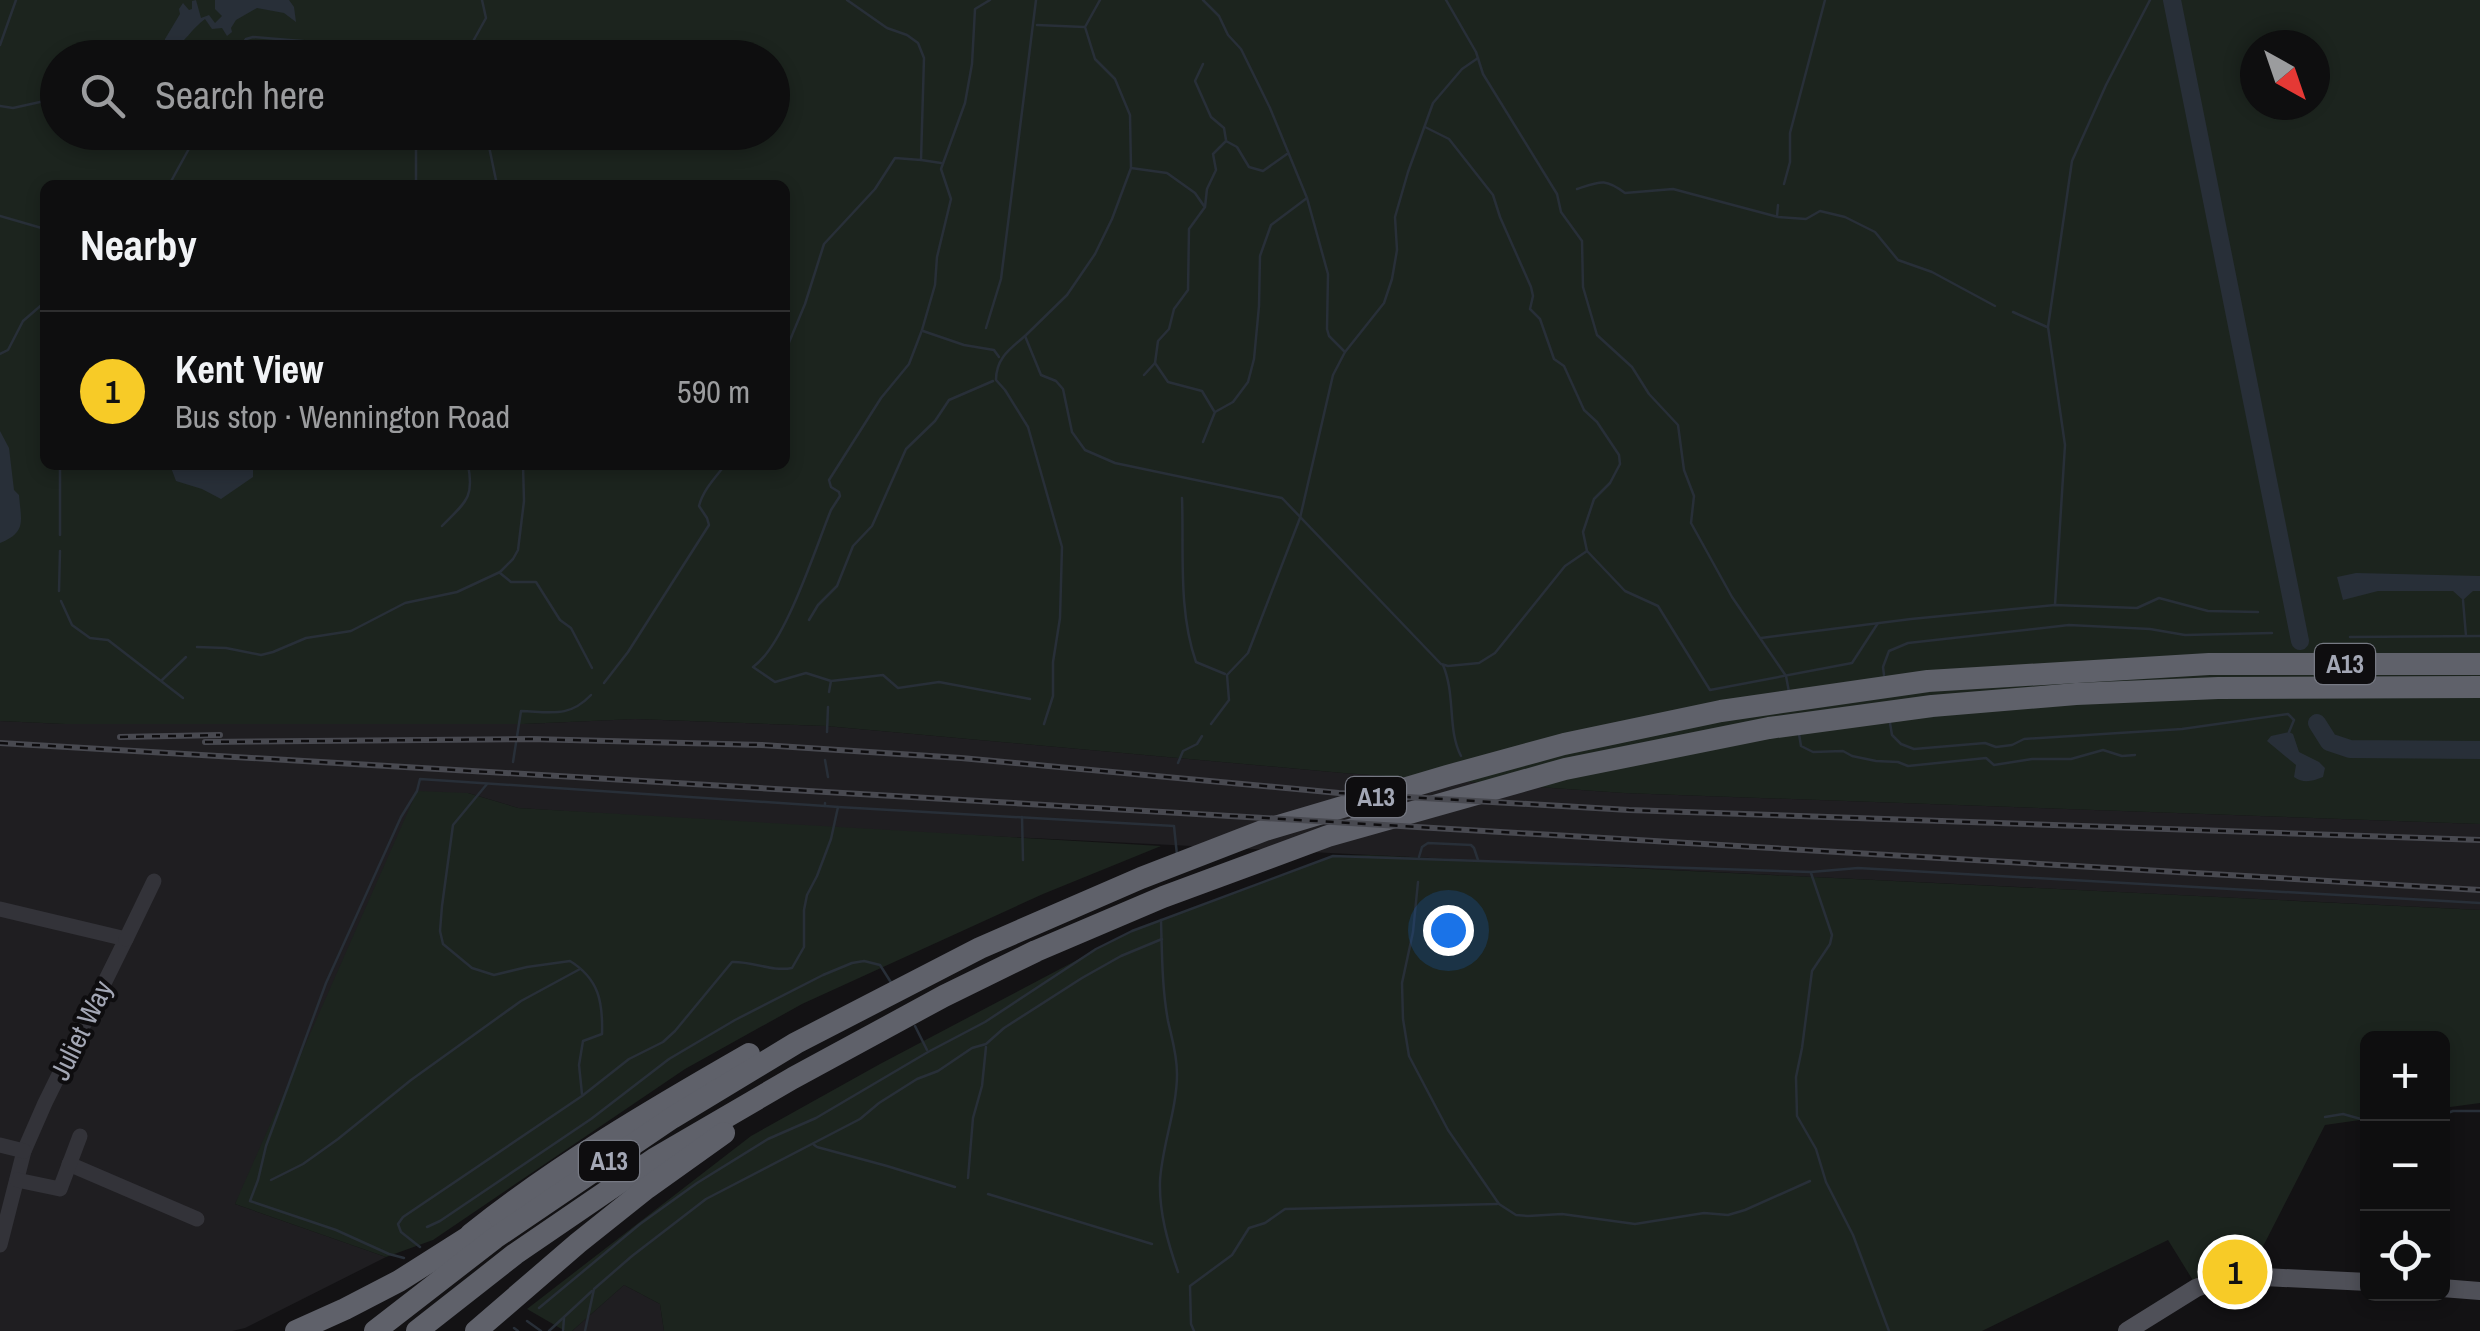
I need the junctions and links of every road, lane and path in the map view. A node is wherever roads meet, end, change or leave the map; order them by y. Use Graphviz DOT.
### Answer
graph roads {
  1 [pos="2480,664"];
  2 [pos="2480,687"];
  3 [pos="154,881"];
  4 [pos="0,909"];
  5 [pos="126,939"];
  6 [pos="852,1006"];
  7 [pos="793,1078"];
  8 [pos="672,1118"];
  9 [pos="80,1136"];
  10 [pos="0,1145"];
  11 [pos="24,1151"];
  12 [pos="70,1164"];
  13 [pos="17,1180"];
  14 [pos="197,1219"];
  15 [pos="471,1234"];
  16 [pos="0,1245"];
  17 [pos="2360,1282"];
  18 [pos="2450,1289"];
  19 [pos="2480,1291"];
  20 [pos="296,1331"];
  21 [pos="375,1331"];
  22 [pos="418,1331"];
  23 [pos="476,1331"];
  24 [pos="2127,1331"];
  1 -- 6 [label="highway, A13"];
  2 -- 7 [label="highway, A13"];
  3 -- 5 [label="street, Juliet Way"];
  4 -- 5 [label="street"];
  5 -- 11 [label="street, Juliet Way"];
  6 -- 8 [label="highway, A13"];
  6 -- 15 [label="highway"];
  7 -- 22 [label="highway, A13"];
  7 -- 23 [label="highway"];
  8 -- 15 [label="highway"];
  8 -- 21 [label="highway, A13"];
  9 -- 12 [label="street"];
  10 -- 11 [label="street"];
  11 -- 13 [label="street, Juliet Way"];
  12 -- 13 [label="street"];
  12 -- 14 [label="street"];
  13 -- 16 [label="street, Juliet Way"];
  15 -- 20 [label="highway"];
  17 -- 24 [label="main road"];
  18 -- 19 [label="main road"];
}
